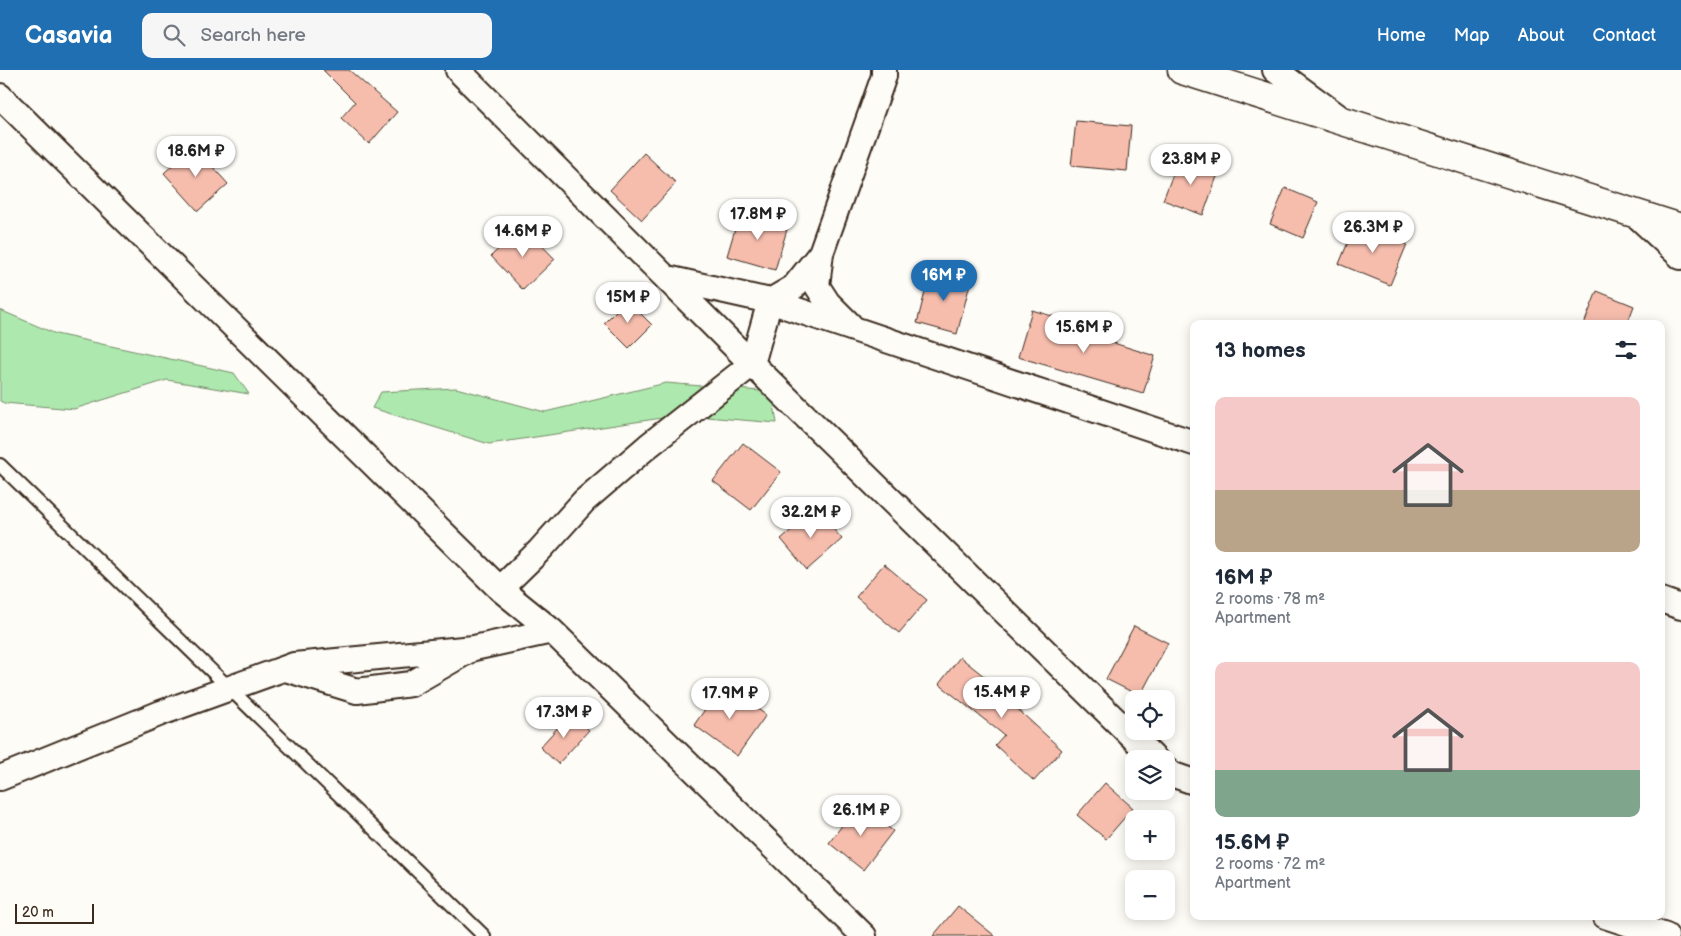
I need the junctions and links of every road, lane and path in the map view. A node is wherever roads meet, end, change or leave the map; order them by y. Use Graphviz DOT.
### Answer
graph roads {
  1 [pos="458,70"];
  2 [pos="1182,70"];
  3 [pos="1275,70"];
  4 [pos="886,72"];
  5 [pos="0,96"];
  6 [pos="1341,119"];
  7 [pos="1633,212"];
  8 [pos="1681,228"];
  9 [pos="821,254"];
  10 [pos="1681,257"];
  11 [pos="667,278"];
  12 [pos="770,301"];
  13 [pos="854,329"];
  14 [pos="752,364"];
  15 [pos="1190,442"];
  16 [pos="0,465"];
  17 [pos="500,589"];
  18 [pos="1665,601"];
  19 [pos="1681,607"];
  20 [pos="552,631"];
  21 [pos="474,648"];
  22 [pos="285,669"];
  23 [pos="230,689"];
  24 [pos="1146,750"];
  25 [pos="1175,775"];
  26 [pos="0,778"];
  27 [pos="1190,781"];
  28 [pos="1617,920"];
  29 [pos="484,936"];
  30 [pos="864,936"];
  31 [pos="1666,936"];
  1 -- 11 [label="street"];
  2 -- 6 [label="street"];
  3 -- 6 [label="street"];
  4 -- 9 [label="street"];
  5 -- 17 [label="street"];
  6 -- 7 [label="street"];
  7 -- 8 [label="street"];
  7 -- 10 [label="street"];
  9 -- 12 [label="street"];
  9 -- 13 [label="street"];
  11 -- 12 [label="street"];
  11 -- 14 [label="street"];
  12 -- 13 [label="street"];
  12 -- 14 [label="street"];
  13 -- 15 [label="street"];
  14 -- 17 [label="street"];
  14 -- 24 [label="street"];
  16 -- 23 [label="lane"];
  17 -- 20 [label="street"];
  18 -- 19 [label="street"];
  20 -- 21 [label="street"];
  20 -- 30 [label="street"];
  21 -- 22 [label="street"];
  21 -- 22 [label="street"];
  22 -- 23 [label="street"];
  23 -- 26 [label="street"];
  23 -- 29 [label="lane"];
  25 -- 27 [label="street"];
  28 -- 31 [label="street"];
}
